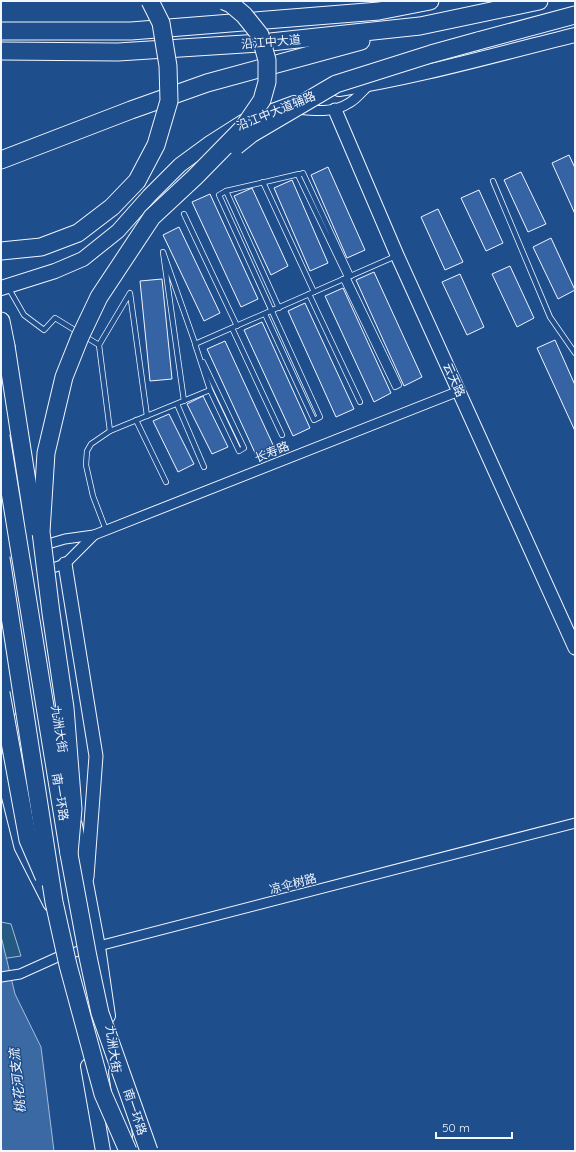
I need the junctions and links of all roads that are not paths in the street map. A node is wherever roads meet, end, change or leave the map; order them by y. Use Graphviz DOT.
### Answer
graph roads {
  1 [pos="150,1"];
  2 [pos="224,1"];
  3 [pos="430,1"];
  4 [pos="538,1"];
  5 [pos="575,15"];
  6 [pos="420,26"];
  7 [pos="1,31"];
  8 [pos="575,34"];
  9 [pos="1,51"];
  10 [pos="370,84"];
  11 [pos="280,108"];
  12 [pos="335,110"];
  13 [pos="1,160"];
  14 [pos="194,177"];
  15 [pos="493,181"];
  16 [pos="263,182"];
  17 [pos="226,191"];
  18 [pos="184,214"];
  19 [pos="1,251"];
  20 [pos="397,255"];
  21 [pos="347,278"];
  22 [pos="5,288"];
  23 [pos="314,292"];
  24 [pos="309,294"];
  25 [pos="279,308"];
  26 [pos="271,311"];
  27 [pos="265,314"];
  28 [pos="1,321"];
  29 [pos="237,326"];
  30 [pos="232,328"];
  31 [pos="195,344"];
  32 [pos="99,345"];
  33 [pos="575,353"];
  34 [pos="1,379"];
  35 [pos="210,390"];
  36 [pos="459,391"];
  37 [pos="184,401"];
  38 [pos="360,402"];
  39 [pos="177,404"];
  40 [pos="147,416"];
  41 [pos="136,420"];
  42 [pos="110,431"];
  43 [pos="282,435"];
  44 [pos="1,436"];
  45 [pos="204,467"];
  46 [pos="166,482"];
  47 [pos="106,530"];
  48 [pos="94,534"];
  49 [pos="31,550"];
  50 [pos="1,558"];
  51 [pos="65,564"];
  52 [pos="35,574"];
  53 [pos="1,584"];
  54 [pos="1,616"];
  55 [pos="575,648"];
  56 [pos="1,665"];
  57 [pos="1,693"];
  58 [pos="64,759"];
  59 [pos="1,760"];
  60 [pos="575,823"];
  61 [pos="37,833"];
  62 [pos="69,854"];
  63 [pos="87,889"];
  64 [pos="52,903"];
  65 [pos="98,947"];
  66 [pos="60,956"];
  67 [pos="1,977"];
  68 [pos="102,1151"];
  69 [pos="128,1151"];
  70 [pos="149,1151"];
  1 -- 19 [label="highway, bridge"];
  2 -- 14 [label="highway, bridge"];
  3 -- 7 [label="highway, 沿江中大道"];
  4 -- 6 [label="highway, 沿江中大道"];
  5 -- 14 [label="highway, bridge"];
  6 -- 9 [label="highway, 沿江中大道"];
  6 -- 13 [label="highway"];
  8 -- 10 [label="main road, 沿江中大道辅路"];
  10 -- 11 [label="main road, 沿江中大道辅路"];
  10 -- 12 [label="street"];
  11 -- 12 [label="street"];
  11 -- 22 [label="main road, 沿江中大道辅路"];
  12 -- 20 [label="street, 云天路"];
  14 -- 62 [label="highway, bridge"];
  15 -- 33 [label="lane"];
  16 -- 17 [label="lane"];
  16 -- 21 [label="lane"];
  16 -- 23 [label="lane"];
  17 -- 25 [label="lane"];
  17 -- 26 [label="lane"];
  18 -- 29 [label="lane"];
  20 -- 21 [label="lane"];
  20 -- 36 [label="street, 云天路"];
  21 -- 21 [label="lane"];
  21 -- 23 [label="lane"];
  22 -- 32 [label="lane"];
  23 -- 24 [label="lane"];
  24 -- 25 [label="lane"];
  24 -- 38 [label="lane"];
  25 -- 26 [label="lane"];
  26 -- 27 [label="lane"];
  26 -- 27 [label="lane"];
  27 -- 29 [label="lane"];
  28 -- 58 [label="highway, bridge"];
  29 -- 30 [label="lane"];
  30 -- 31 [label="lane"];
  30 -- 43 [label="lane"];
  31 -- 35 [label="lane"];
  31 -- 35 [label="lane"];
  31 -- 37 [label="lane"];
  32 -- 40 [label="lane"];
  32 -- 42 [label="lane"];
  34 -- 49 [label="main road, 九洲大街"];
  35 -- 37 [label="lane"];
  36 -- 47 [label="street, 长寿路"];
  36 -- 55 [label="street, 云天路"];
  37 -- 39 [label="lane"];
  39 -- 40 [label="lane"];
  39 -- 45 [label="lane"];
  40 -- 41 [label="lane"];
  41 -- 42 [label="lane"];
  41 -- 46 [label="lane"];
  42 -- 47 [label="lane"];
  44 -- 62 [label="highway, 南一环路, bridge"];
  47 -- 48 [label="street, 长寿路"];
  48 -- 49 [label="street, 长寿路"];
  48 -- 51 [label="street, 长寿路"];
  49 -- 50 [label="street, 长寿路"];
  49 -- 52 [label="main road, 九洲大街"];
  50 -- 64 [label="highway, 南一环路, bridge"];
  51 -- 52 [label="street, 长寿路"];
  51 -- 63 [label="street"];
  52 -- 53 [label="street, 长寿路"];
  52 -- 58 [label="main road, 九洲大街"];
  54 -- 61 [label="main road"];
  56 -- 61 [label="highway, bridge"];
  57 -- 64 [label="highway, bridge"];
  58 -- 63 [label="main road, 九洲大街"];
  59 -- 64 [label="street"];
  60 -- 65 [label="street, 凉伞树路"];
  61 -- 64 [label="main road"];
  62 -- 70 [label="highway, 南一环路, bridge"];
  63 -- 65 [label="main road, 九洲大街"];
  64 -- 66 [label="main road"];
  64 -- 69 [label="highway, 南一环路, bridge"];
  65 -- 66 [label="street, 凉伞树路"];
  65 -- 69 [label="main road, 九洲大街"];
  66 -- 67 [label="street, 凉伞树路"];
  66 -- 68 [label="main road"];
}
